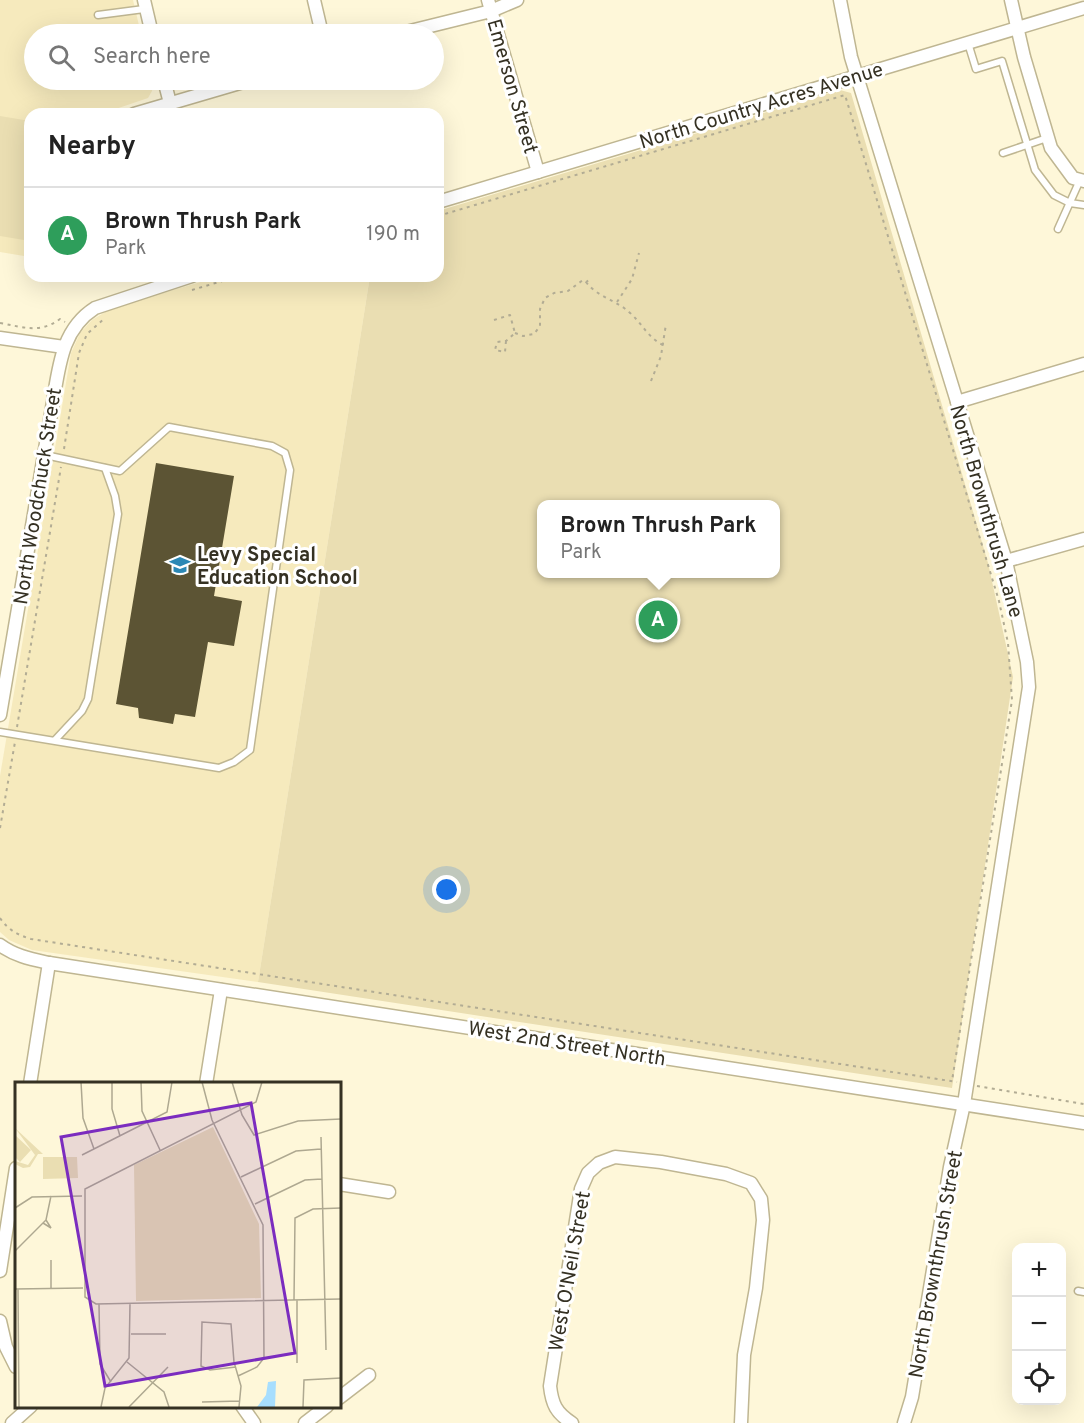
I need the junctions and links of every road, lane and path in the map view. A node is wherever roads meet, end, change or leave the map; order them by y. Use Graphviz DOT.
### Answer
graph roads {
  1 [pos="314,0"];
  2 [pos="517,0"];
  3 [pos="840,0"];
  4 [pos="1011,0"];
  5 [pos="144,4"];
  6 [pos="490,6"];
  7 [pos="1084,8"];
  8 [pos="98,15"];
  9 [pos="149,24"];
  10 [pos="320,24"];
  11 [pos="431,24"];
  12 [pos="1017,28"];
  13 [pos="968,43"];
  14 [pos="857,76"];
  15 [pos="167,90"];
  16 [pos="215,90"];
  17 [pos="170,103"];
  18 [pos="154,108"];
  19 [pos="1048,137"];
  20 [pos="1027,145"];
  21 [pos="1003,153"];
  22 [pos="538,172"];
  23 [pos="1082,180"];
  24 [pos="444,200"];
  25 [pos="1070,203"];
  26 [pos="1084,205"];
  27 [pos="444,214"];
  28 [pos="1058,229"];
  29 [pos="639,253"];
  30 [pos="591,279"];
  31 [pos="172,282"];
  32 [pos="218,282"];
  33 [pos="586,282"];
  34 [pos="182,293"];
  35 [pos="616,303"];
  36 [pos="106,318"];
  37 [pos="494,320"];
  38 [pos="0,323"];
  39 [pos="666,324"];
  40 [pos="74,327"];
  41 [pos="515,333"];
  42 [pos="87,334"];
  43 [pos="0,338"];
  44 [pos="506,340"];
  45 [pos="663,345"];
  46 [pos="64,347"];
  47 [pos="1084,364"];
  48 [pos="651,381"];
  49 [pos="957,402"];
  50 [pos="45,455"];
  51 [pos="62,459"];
  52 [pos="105,468"];
  53 [pos="1084,539"];
  54 [pos="1006,561"];
  55 [pos="0,715"];
  56 [pos="0,732"];
  57 [pos="16,734"];
  58 [pos="55,740"];
  59 [pos="0,828"];
  60 [pos="0,918"];
  61 [pos="0,945"];
  62 [pos="50,963"];
  63 [pos="221,990"];
  64 [pos="952,1081"];
  65 [pos="30,1082"];
  66 [pos="206,1082"];
  67 [pos="968,1084"];
  68 [pos="964,1104"];
  69 [pos="1084,1104"];
  70 [pos="1084,1123"];
  71 [pos="15,1174"];
  72 [pos="340,1184"];
  73 [pos="389,1192"];
  74 [pos="0,1271"];
  75 [pos="0,1321"];
  76 [pos="15,1365"];
  77 [pos="369,1375"];
  78 [pos="340,1397"];
  79 [pos="30,1408"];
  80 [pos="243,1408"];
  81 [pos="326,1408"];
  82 [pos="12,1423"];
  83 [pos="254,1423"];
  84 [pos="305,1423"];
  85 [pos="572,1423"];
  86 [pos="741,1423"];
  87 [pos="904,1423"];
  1 -- 10 [label="street"];
  2 -- 6 [label="street"];
  3 -- 14 [label="street, North Brownthrush Lane"];
  4 -- 12 [label="street"];
  5 -- 8 [label="lane"];
  5 -- 9 [label="street"];
  6 -- 11 [label="street"];
  6 -- 22 [label="street, Emerson Street"];
  7 -- 12 [label="street, North Country Acres Avenue"];
  12 -- 13 [label="street, North Country Acres Avenue"];
  12 -- 19 [label="street"];
  13 -- 14 [label="street, North Country Acres Avenue"];
  13 -- 20 [label="lane"];
  14 -- 22 [label="street, North Country Acres Avenue"];
  14 -- 49 [label="street, North Brownthrush Lane"];
  15 -- 17 [label="street"];
  16 -- 17 [label="street"];
  17 -- 18 [label="street"];
  19 -- 20 [label="lane"];
  19 -- 23 [label="street"];
  20 -- 21 [label="lane"];
  20 -- 25 [label="lane"];
  22 -- 24 [label="street, North Country Acres Avenue"];
  23 -- 25 [label="lane"];
  25 -- 26 [label="lane"];
  25 -- 28 [label="lane"];
  27 -- 64 [label="path"];
  29 -- 35 [label="path"];
  30 -- 33 [label="path"];
  31 -- 40 [label="street"];
  32 -- 34 [label="path"];
  33 -- 35 [label="path"];
  33 -- 41 [label="path"];
  35 -- 45 [label="path"];
  36 -- 42 [label="path"];
  37 -- 41 [label="path"];
  38 -- 40 [label="path"];
  39 -- 45 [label="path"];
  40 -- 42 [label="path"];
  40 -- 46 [label="street"];
  41 -- 44 [label="path"];
  42 -- 51 [label="path"];
  43 -- 46 [label="street"];
  44 -- 44 [label="path"];
  45 -- 48 [label="path"];
  46 -- 50 [label="street, North Woodchuck Street"];
  47 -- 49 [label="street"];
  49 -- 54 [label="street, North Brownthrush Lane"];
  50 -- 51 [label="lane"];
  50 -- 55 [label="street, North Woodchuck Street"];
  51 -- 52 [label="lane"];
  51 -- 57 [label="path"];
  52 -- 58 [label="lane"];
  52 -- 58 [label="lane"];
  53 -- 54 [label="street"];
  54 -- 67 [label="street, North Brownthrush Lane"];
  56 -- 57 [label="lane"];
  57 -- 58 [label="lane"];
  57 -- 59 [label="path"];
  60 -- 64 [label="path"];
  61 -- 62 [label="street"];
  62 -- 63 [label="street, West 2nd Street North"];
  62 -- 65 [label="street"];
  63 -- 66 [label="street"];
  63 -- 68 [label="street, West 2nd Street North"];
  64 -- 67 [label="path"];
  67 -- 68 [label="street, North Brownthrush Lane"];
  67 -- 69 [label="path"];
  68 -- 70 [label="street, West 2nd Street North"];
  68 -- 87 [label="street, North Brownthrush Street"];
  71 -- 74 [label="street"];
  72 -- 73 [label="street"];
  75 -- 76 [label="street"];
  77 -- 78 [label="street"];
  79 -- 82 [label="street"];
  80 -- 83 [label="street"];
  81 -- 84 [label="street"];
  85 -- 86 [label="street, West O'Neil Street"];
}
